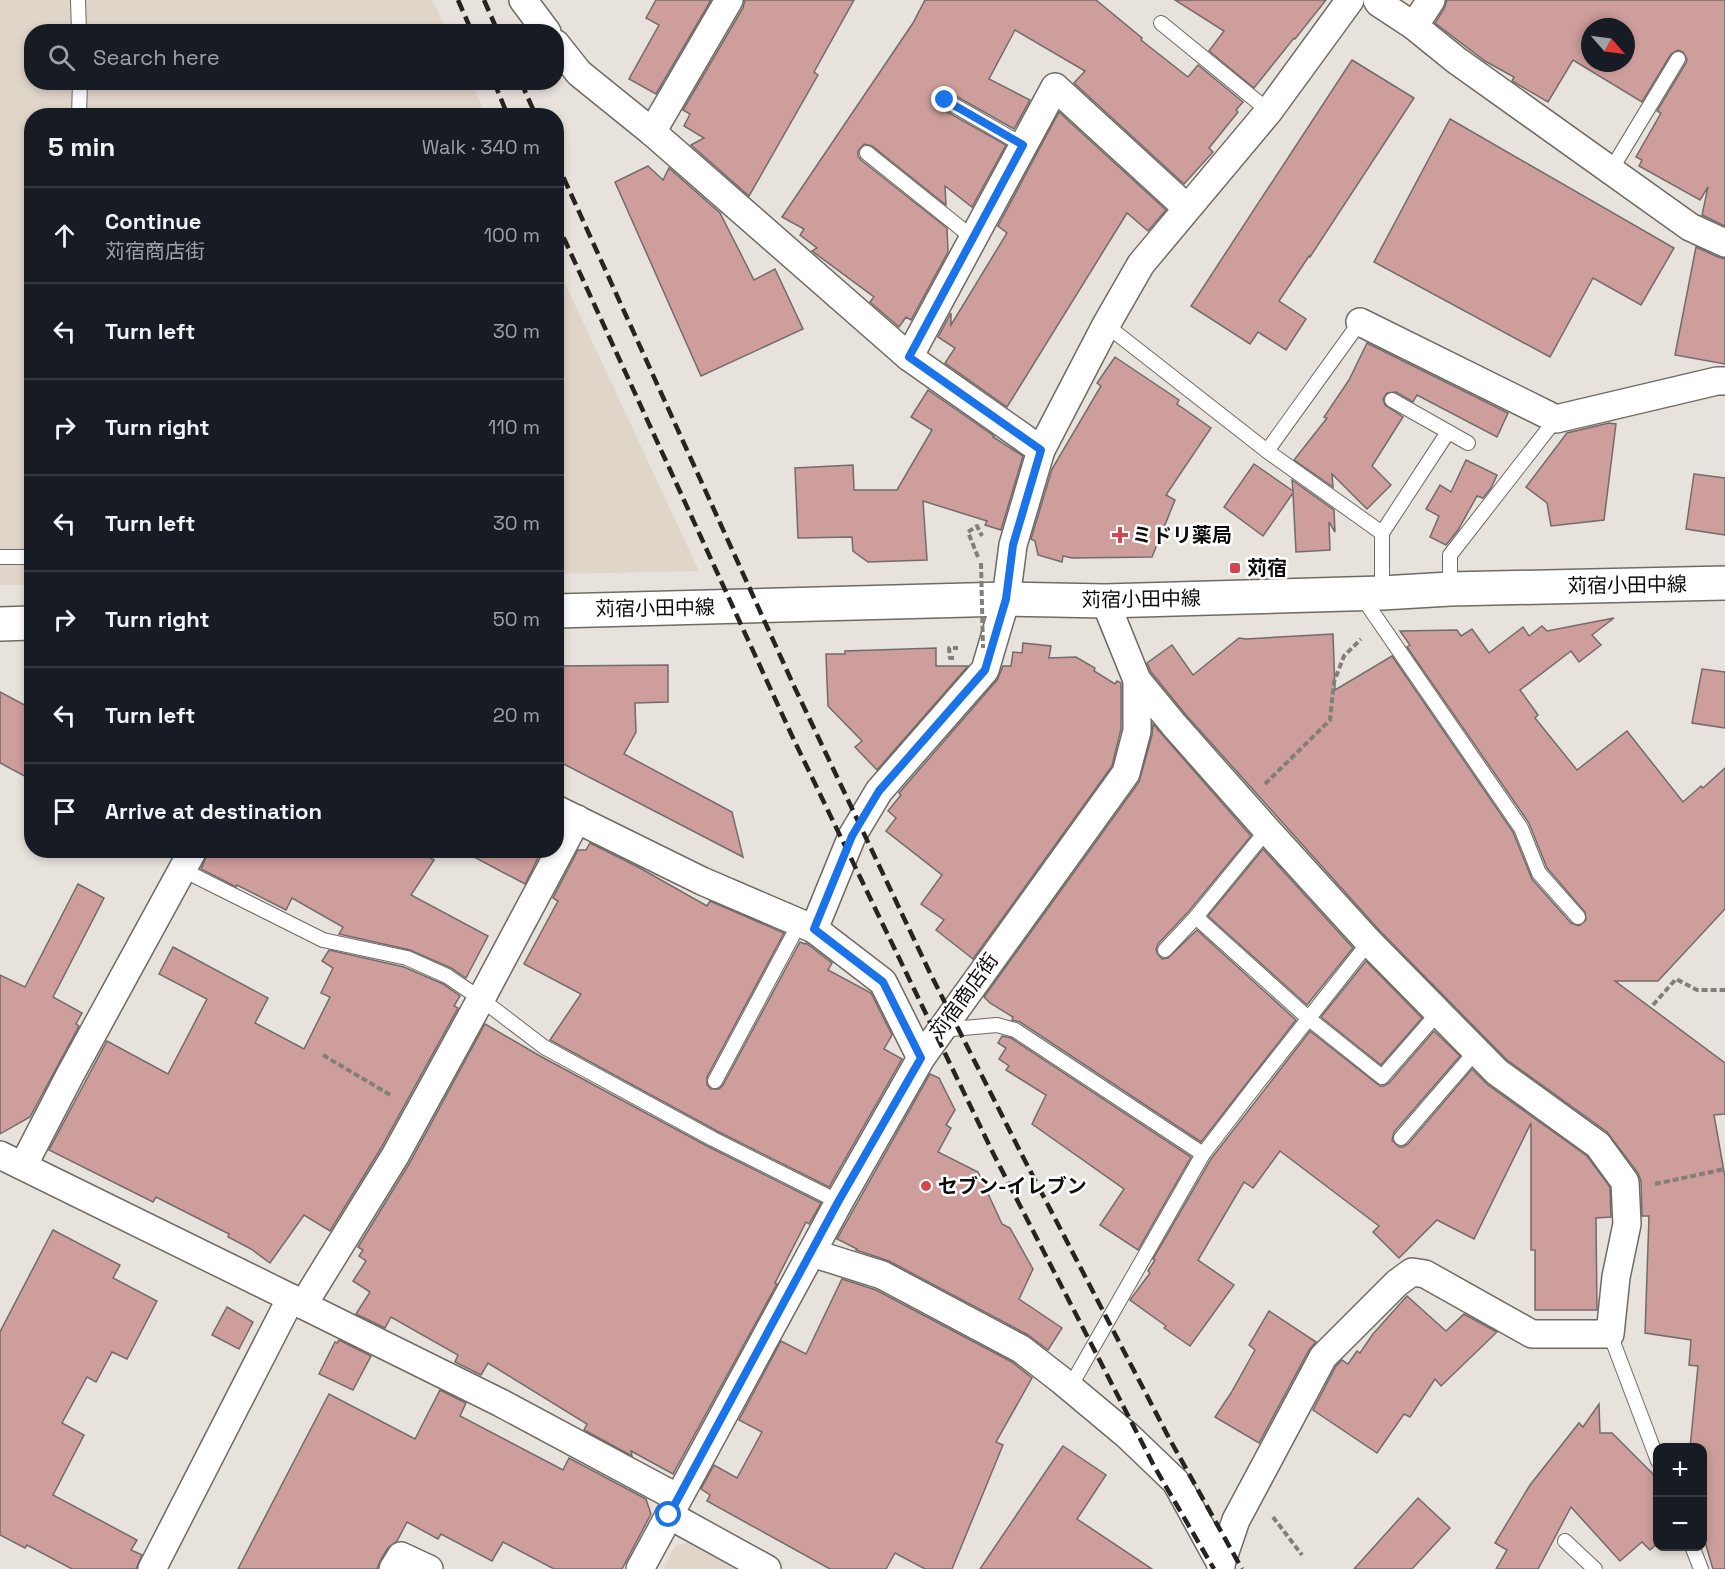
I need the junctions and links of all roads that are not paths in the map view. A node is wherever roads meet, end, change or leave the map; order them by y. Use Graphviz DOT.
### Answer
graph roads {
  1 [pos="78,0"];
  2 [pos="523,0"];
  3 [pos="729,0"];
  4 [pos="1350,0"];
  5 [pos="1377,0"];
  6 [pos="1431,0"];
  7 [pos="1161,23"];
  8 [pos="79,24"];
  9 [pos="541,24"];
  10 [pos="1414,26"];
  11 [pos="564,54"];
  12 [pos="1678,59"];
  13 [pos="80,90"];
  14 [pos="945,100"];
  15 [pos="79,108"];
  16 [pos="1269,111"];
  17 [pos="652,132"];
  18 [pos="1023,145"];
  19 [pos="867,153"];
  20 [pos="1611,170"];
  21 [pos="1187,208"];
  22 [pos="973,238"];
  23 [pos="1725,243"];
  24 [pos="1360,322"];
  25 [pos="1106,326"];
  26 [pos="909,357"];
  27 [pos="1725,381"];
  28 [pos="1392,400"];
  29 [pos="1556,419"];
  30 [pos="1448,432"];
  31 [pos="1468,443"];
  32 [pos="1041,450"];
  33 [pos="1267,451"];
  34 [pos="1382,533"];
  35 [pos="0,557"];
  36 [pos="24,557"];
  37 [pos="1725,583"];
  38 [pos="1450,589"];
  39 [pos="1006,599"];
  40 [pos="1105,601"];
  41 [pos="1373,602"];
  42 [pos="564,611"];
  43 [pos="24,623"];
  44 [pos="0,624"];
  45 [pos="1137,680"];
  46 [pos="567,814"];
  47 [pos="1268,830"];
  48 [pos="547,858"];
  49 [pos="188,860"];
  50 [pos="1578,916"];
  51 [pos="1196,917"];
  52 [pos="807,926"];
  53 [pos="1369,942"];
  54 [pos="1165,950"];
  55 [pos="481,999"];
  56 [pos="1438,1012"];
  57 [pos="1308,1018"];
  58 [pos="939,1030"];
  59 [pos="1476,1051"];
  60 [pos="921,1058"];
  61 [pos="716,1081"];
  62 [pos="1401,1138"];
  63 [pos="1203,1154"];
  64 [pos="11,1161"];
  65 [pos="838,1202"];
  66 [pos="812,1253"];
  67 [pos="297,1302"];
  68 [pos="1610,1334"];
  69 [pos="1070,1387"];
  70 [pos="1653,1448"];
  71 [pos="674,1507"];
  72 [pos="1565,1541"];
  73 [pos="1694,1551"];
  74 [pos="1221,1566"];
  75 [pos="152,1569"];
  76 [pos="393,1569"];
  77 [pos="429,1569"];
  78 [pos="640,1569"];
  79 [pos="766,1569"];
  80 [pos="1595,1569"];
  81 [pos="1701,1569"];
  1 -- 8 [label="lane"];
  2 -- 9 [label="street"];
  3 -- 17 [label="street"];
  4 -- 16 [label="street"];
  5 -- 10 [label="street"];
  6 -- 10 [label="street"];
  7 -- 16 [label="lane"];
  10 -- 20 [label="street"];
  11 -- 17 [label="street"];
  12 -- 20 [label="lane"];
  13 -- 15 [label="lane"];
  14 -- 18 [label="lane"];
  16 -- 21 [label="street"];
  17 -- 26 [label="street"];
  18 -- 21 [label="street"];
  18 -- 22 [label="street"];
  19 -- 22 [label="lane"];
  20 -- 23 [label="street"];
  21 -- 25 [label="street"];
  22 -- 26 [label="street"];
  24 -- 29 [label="street"];
  24 -- 33 [label="lane"];
  25 -- 32 [label="street"];
  25 -- 33 [label="lane"];
  26 -- 32 [label="street"];
  27 -- 29 [label="street"];
  28 -- 30 [label="lane"];
  29 -- 38 [label="lane"];
  30 -- 31 [label="lane"];
  30 -- 34 [label="lane"];
  32 -- 39 [label="street"];
  33 -- 34 [label="lane"];
  34 -- 41 [label="lane"];
  35 -- 36 [label="lane"];
  37 -- 38 [label="street, 苅宿小田中線"];
  38 -- 41 [label="street, 苅宿小田中線"];
  39 -- 40 [label="street, 苅宿小田中線"];
  39 -- 42 [label="street, 苅宿小田中線"];
  39 -- 52 [label="street"];
  40 -- 41 [label="street, 苅宿小田中線"];
  40 -- 45 [label="street"];
  41 -- 50 [label="lane"];
  43 -- 44 [label="street"];
  45 -- 47 [label="street"];
  45 -- 58 [label="street, 苅宿商店街"];
  46 -- 52 [label="street"];
  47 -- 51 [label="lane"];
  47 -- 53 [label="street"];
  48 -- 55 [label="street"];
  49 -- 55 [label="lane"];
  49 -- 64 [label="street"];
  51 -- 54 [label="lane"];
  51 -- 57 [label="lane"];
  52 -- 60 [label="street"];
  52 -- 61 [label="lane"];
  53 -- 56 [label="street"];
  53 -- 57 [label="lane"];
  55 -- 65 [label="lane"];
  55 -- 67 [label="street"];
  56 -- 57 [label="lane"];
  56 -- 59 [label="street"];
  57 -- 63 [label="lane"];
  58 -- 60 [label="street, 苅宿商店街"];
  58 -- 63 [label="lane"];
  59 -- 62 [label="lane"];
  59 -- 68 [label="street"];
  60 -- 65 [label="street, 苅宿商店街"];
  63 -- 69 [label="lane"];
  64 -- 67 [label="street"];
  65 -- 66 [label="street, 苅宿商店街"];
  66 -- 69 [label="street"];
  66 -- 71 [label="street, 苅宿商店街"];
  67 -- 71 [label="street"];
  67 -- 75 [label="street"];
  68 -- 70 [label="lane"];
  68 -- 74 [label="street"];
  69 -- 74 [label="street"];
  71 -- 78 [label="street, 苅宿商店街"];
  71 -- 79 [label="street"];
  72 -- 80 [label="lane"];
  73 -- 81 [label="lane"];
  76 -- 77 [label="street"];
}
